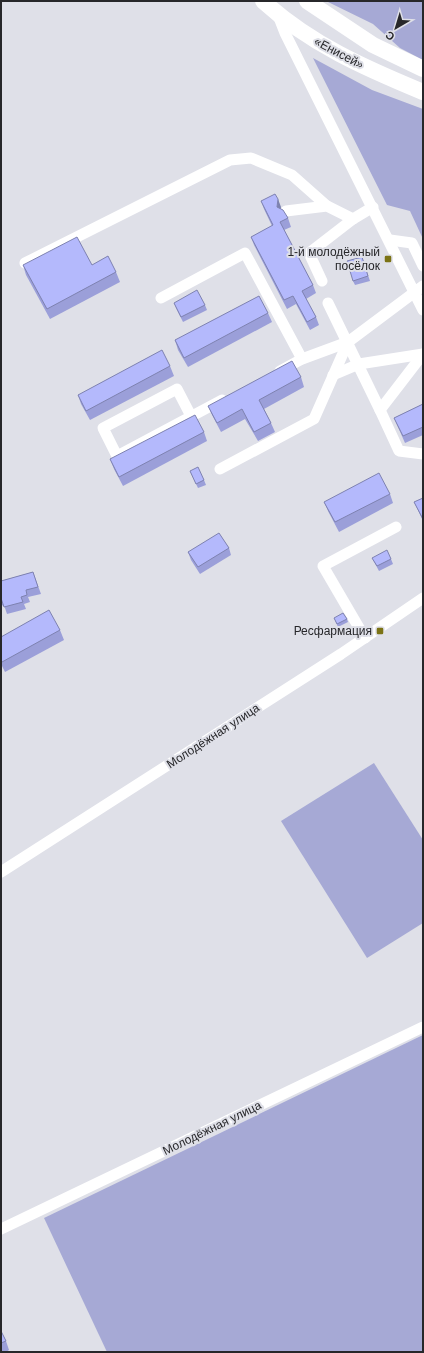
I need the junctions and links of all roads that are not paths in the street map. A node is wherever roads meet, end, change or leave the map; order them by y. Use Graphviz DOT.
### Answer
graph roads {
  1 [pos="263,1"];
  2 [pos="307,1"];
  3 [pos="278,14"];
  4 [pos="423,69"];
  5 [pos="423,92"];
  6 [pos="327,206"];
  7 [pos="373,207"];
  8 [pos="286,211"];
  9 [pos="353,219"];
  10 [pos="390,240"];
  11 [pos="25,263"];
  12 [pos="423,266"];
  13 [pos="322,281"];
  14 [pos="419,289"];
  15 [pos="161,298"];
  16 [pos="328,302"];
  17 [pos="423,310"];
  18 [pos="348,342"];
  19 [pos="423,354"];
  20 [pos="302,359"];
  21 [pos="359,364"];
  22 [pos="332,375"];
  23 [pos="267,377"];
  24 [pos="233,395"];
  25 [pos="380,410"];
  26 [pos="191,416"];
  27 [pos="423,454"];
  28 [pos="220,469"];
  29 [pos="396,526"];
  30 [pos="423,598"];
  31 [pos="365,638"];
  32 [pos="1,872"];
  33 [pos="423,1027"];
  34 [pos="1,1229"];
  1 -- 3 [label="highway, «Енисей»"];
  2 -- 4 [label="highway, «Енисей»"];
  3 -- 5 [label="highway, «Енисей»"];
  3 -- 7 [label="street"];
  6 -- 8 [label="street"];
  6 -- 9 [label="street"];
  6 -- 11 [label="street"];
  7 -- 9 [label="street"];
  7 -- 10 [label="street"];
  9 -- 13 [label="street"];
  10 -- 12 [label="street"];
  10 -- 14 [label="street"];
  14 -- 17 [label="street"];
  14 -- 18 [label="street"];
  15 -- 20 [label="street"];
  16 -- 18 [label="street"];
  18 -- 20 [label="street"];
  18 -- 21 [label="street"];
  18 -- 22 [label="street"];
  19 -- 21 [label="street"];
  19 -- 25 [label="street"];
  20 -- 23 [label="street"];
  21 -- 22 [label="street"];
  21 -- 25 [label="street"];
  22 -- 28 [label="street"];
  24 -- 26 [label="street"];
  25 -- 27 [label="street"];
  26 -- 26 [label="street"];
  29 -- 31 [label="street"];
  30 -- 31 [label="street, Молодёжная улица"];
  31 -- 32 [label="street, Молодёжная улица"];
  33 -- 34 [label="street, Молодёжная улица"];
}
